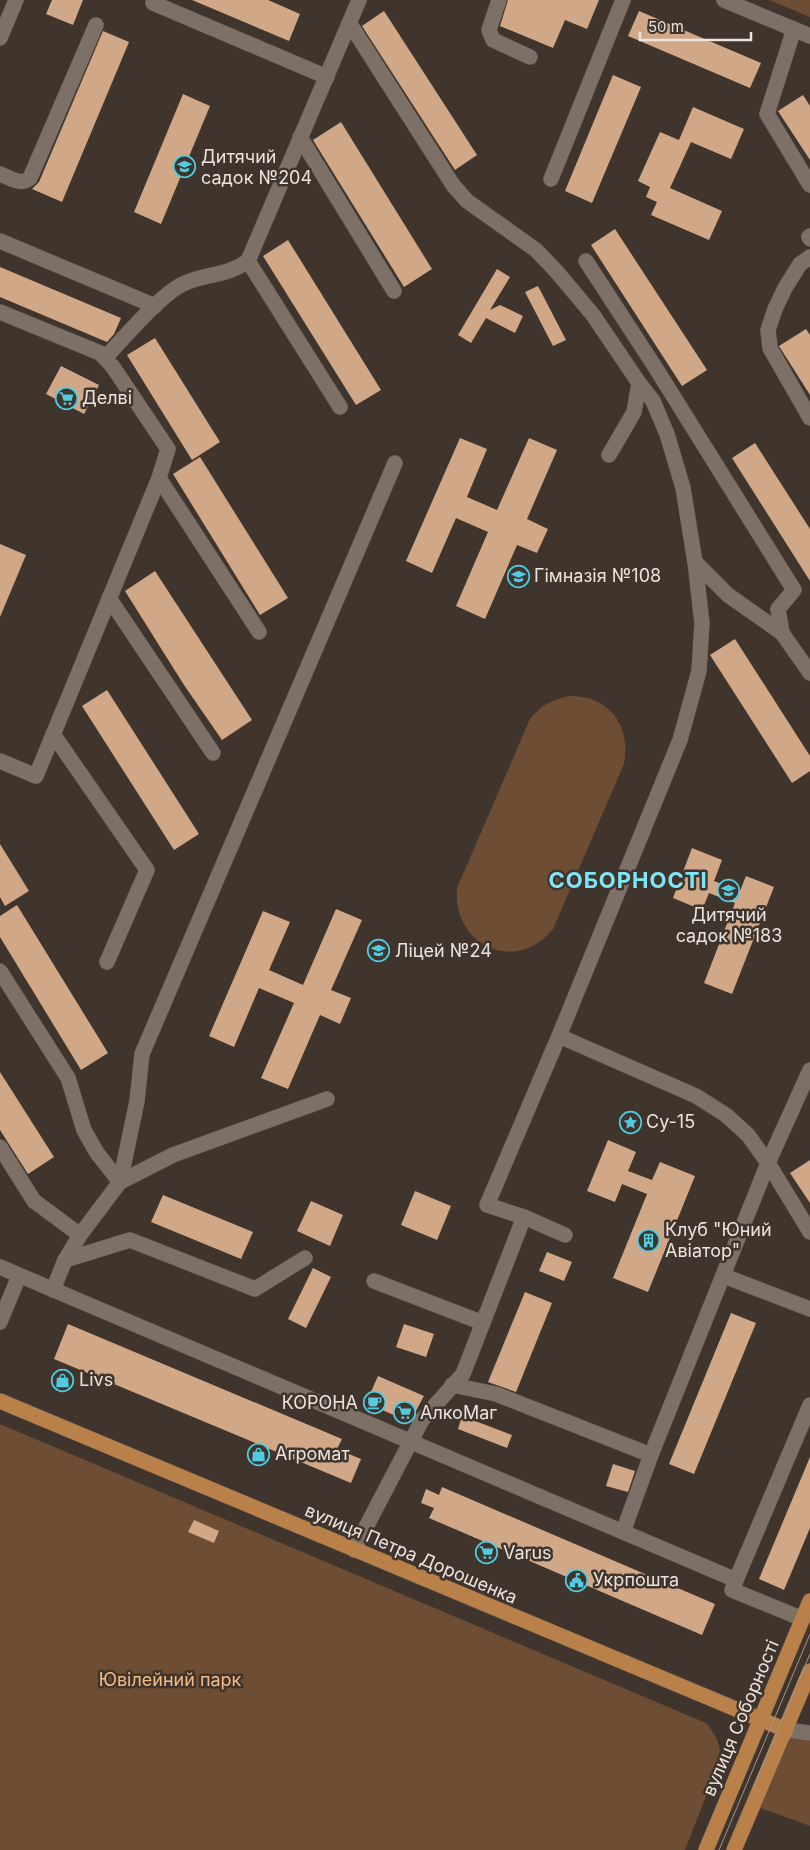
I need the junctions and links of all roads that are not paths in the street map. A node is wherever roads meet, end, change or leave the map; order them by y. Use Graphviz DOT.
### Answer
graph roads {
  1 [pos="16,0"];
  2 [pos="359,0"];
  3 [pos="499,0"];
  4 [pos="623,0"];
  5 [pos="724,0"];
  6 [pos="153,3"];
  7 [pos="350,24"];
  8 [pos="96,25"];
  9 [pos="794,30"];
  10 [pos="810,36"];
  11 [pos="0,38"];
  12 [pos="530,57"];
  13 [pos="327,77"];
  14 [pos="300,137"];
  15 [pos="0,174"];
  16 [pos="551,178"];
  17 [pos="810,185"];
  18 [pos="0,241"];
  19 [pos="810,257"];
  20 [pos="248,261"];
  21 [pos="586,261"];
  22 [pos="394,291"];
  23 [pos="155,306"];
  24 [pos="0,312"];
  25 [pos="105,358"];
  26 [pos="640,383"];
  27 [pos="340,407"];
  28 [pos="810,418"];
  29 [pos="609,456"];
  30 [pos="395,463"];
  31 [pos="159,478"];
  32 [pos="695,562"];
  33 [pos="109,598"];
  34 [pos="259,632"];
  35 [pos="782,633"];
  36 [pos="810,673"];
  37 [pos="53,734"];
  38 [pos="212,752"];
  39 [pos="0,760"];
  40 [pos="107,962"];
  41 [pos="0,971"];
  42 [pos="559,1036"];
  43 [pos="810,1070"];
  44 [pos="327,1099"];
  45 [pos="0,1147"];
  46 [pos="768,1163"];
  47 [pos="120,1182"];
  48 [pos="524,1217"];
  49 [pos="810,1232"];
  50 [pos="80,1234"];
  51 [pos="565,1235"];
  52 [pos="305,1258"];
  53 [pos="65,1260"];
  54 [pos="0,1267"];
  55 [pos="19,1276"];
  56 [pos="724,1276"];
  57 [pos="374,1281"];
  58 [pos="53,1290"];
  59 [pos="810,1309"];
  60 [pos="0,1322"];
  61 [pos="483,1323"];
  62 [pos="452,1385"];
  63 [pos="0,1401"];
  64 [pos="810,1406"];
  65 [pos="411,1442"];
  66 [pos="650,1456"];
  67 [pos="623,1532"];
  68 [pos="354,1550"];
  69 [pos="736,1580"];
  70 [pos="810,1601"];
  71 [pos="803,1619"];
  72 [pos="810,1671"];
  73 [pos="760,1720"];
  74 [pos="786,1730"];
  75 [pos="810,1733"];
  76 [pos="706,1850"];
  77 [pos="734,1850"];
  1 -- 11 [label="street"];
  2 -- 7 [label="street"];
  3 -- 12 [label="street"];
  4 -- 16 [label="street"];
  5 -- 9 [label="street"];
  6 -- 13 [label="street"];
  7 -- 13 [label="street"];
  7 -- 26 [label="street"];
  8 -- 15 [label="street"];
  9 -- 10 [label="street"];
  9 -- 17 [label="street"];
  13 -- 14 [label="street"];
  14 -- 20 [label="street"];
  14 -- 22 [label="street"];
  18 -- 23 [label="street"];
  19 -- 28 [label="street"];
  20 -- 23 [label="street"];
  20 -- 27 [label="street"];
  21 -- 35 [label="street"];
  23 -- 25 [label="street"];
  24 -- 25 [label="street"];
  25 -- 31 [label="street"];
  26 -- 29 [label="street"];
  26 -- 32 [label="street"];
  30 -- 47 [label="street"];
  31 -- 33 [label="street"];
  31 -- 34 [label="street"];
  32 -- 35 [label="street"];
  32 -- 42 [label="street"];
  33 -- 37 [label="street"];
  33 -- 38 [label="street"];
  35 -- 36 [label="street"];
  37 -- 39 [label="street"];
  37 -- 40 [label="street"];
  41 -- 47 [label="street"];
  42 -- 46 [label="street"];
  42 -- 48 [label="street"];
  43 -- 46 [label="street"];
  44 -- 47 [label="street"];
  45 -- 50 [label="street"];
  46 -- 49 [label="street"];
  46 -- 56 [label="street"];
  47 -- 50 [label="street"];
  48 -- 51 [label="street"];
  48 -- 61 [label="street"];
  50 -- 53 [label="street"];
  52 -- 53 [label="street"];
  53 -- 58 [label="street"];
  54 -- 55 [label="street"];
  55 -- 58 [label="street"];
  55 -- 60 [label="street"];
  56 -- 59 [label="street"];
  56 -- 66 [label="street"];
  57 -- 61 [label="street"];
  58 -- 65 [label="street"];
  61 -- 62 [label="street"];
  62 -- 65 [label="street"];
  62 -- 66 [label="street"];
  63 -- 68 [label="main road, вулиця Петра Дорошенка"];
  64 -- 69 [label="street"];
  65 -- 67 [label="street"];
  65 -- 68 [label="street"];
  66 -- 67 [label="street"];
  67 -- 69 [label="street"];
  68 -- 73 [label="main road, вулиця Петра Дорошенка"];
  69 -- 71 [label="street"];
  70 -- 71 [label="main road, вулиця Соборності"];
  71 -- 73 [label="main road, вулиця Соборності"];
  72 -- 74 [label="main road"];
  73 -- 74 [label="main road, вулиця Петра Дорошенка"];
  73 -- 76 [label="main road, вулиця Соборності"];
  74 -- 75 [label="street, вулиця Петра Дорошенка"];
  74 -- 77 [label="main road"];
}
